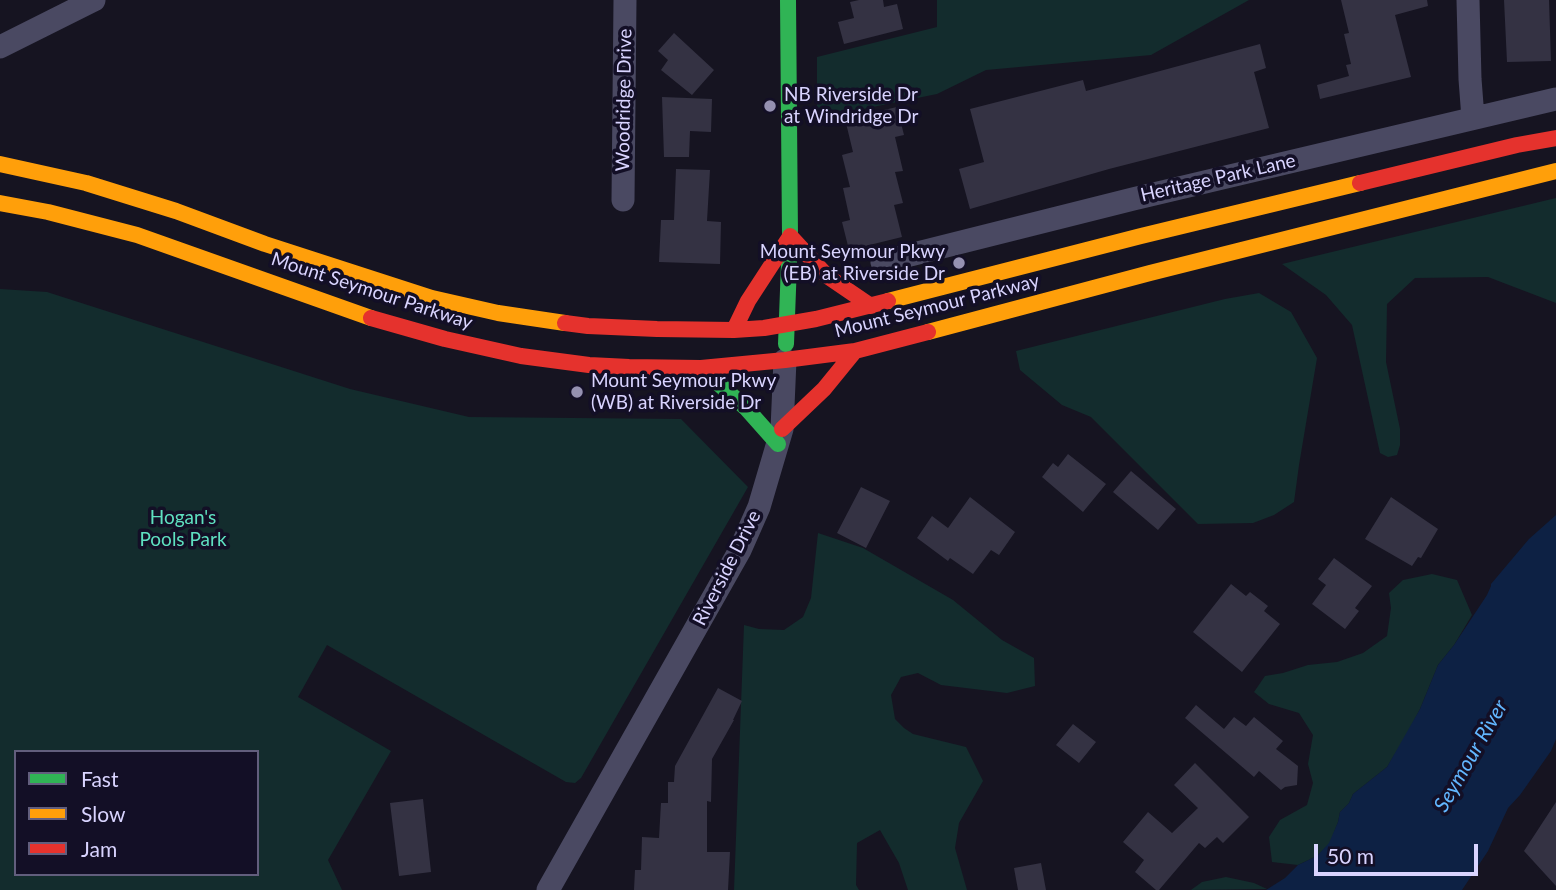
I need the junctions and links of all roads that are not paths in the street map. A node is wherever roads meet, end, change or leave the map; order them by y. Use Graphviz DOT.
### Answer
graph roads {
  1 [pos="94,0"];
  2 [pos="625,0"];
  3 [pos="788,0"];
  4 [pos="1468,0"];
  5 [pos="0,47"];
  6 [pos="1556,99"];
  7 [pos="1473,118"];
  8 [pos="1556,138"];
  9 [pos="0,164"];
  10 [pos="1556,171"];
  11 [pos="623,200"];
  12 [pos="0,203"];
  13 [pos="790,236"];
  14 [pos="882,262"];
  15 [pos="871,306"];
  16 [pos="787,324"];
  17 [pos="734,330"];
  18 [pos="855,351"];
  19 [pos="785,360"];
  20 [pos="701,368"];
  21 [pos="780,437"];
  22 [pos="550,889"];
  1 -- 5 [label="street"];
  2 -- 11 [label="street, Woodridge Drive"];
  3 -- 13 [label="main road, Riverside Drive"];
  4 -- 7 [label="street"];
  6 -- 7 [label="street, Heritage Park Lane"];
  7 -- 14 [label="street, Heritage Park Lane"];
  8 -- 15 [label="main road, Mount Seymour Parkway"];
  9 -- 17 [label="main road, Mount Seymour Parkway"];
  10 -- 18 [label="main road, Mount Seymour Parkway"];
  12 -- 20 [label="main road, Mount Seymour Parkway"];
  13 -- 15 [label="main road"];
  13 -- 16 [label="main road, Riverside Drive"];
  13 -- 17 [label="main road"];
  15 -- 16 [label="main road, Mount Seymour Parkway"];
  16 -- 17 [label="main road, Mount Seymour Parkway"];
  16 -- 19 [label="main road, Riverside Drive"];
  18 -- 19 [label="main road, Mount Seymour Parkway"];
  18 -- 21 [label="main road"];
  19 -- 20 [label="main road, Mount Seymour Parkway"];
  19 -- 21 [label="street, Riverside Drive"];
  20 -- 21 [label="main road"];
  21 -- 22 [label="street, Riverside Drive"];
}
